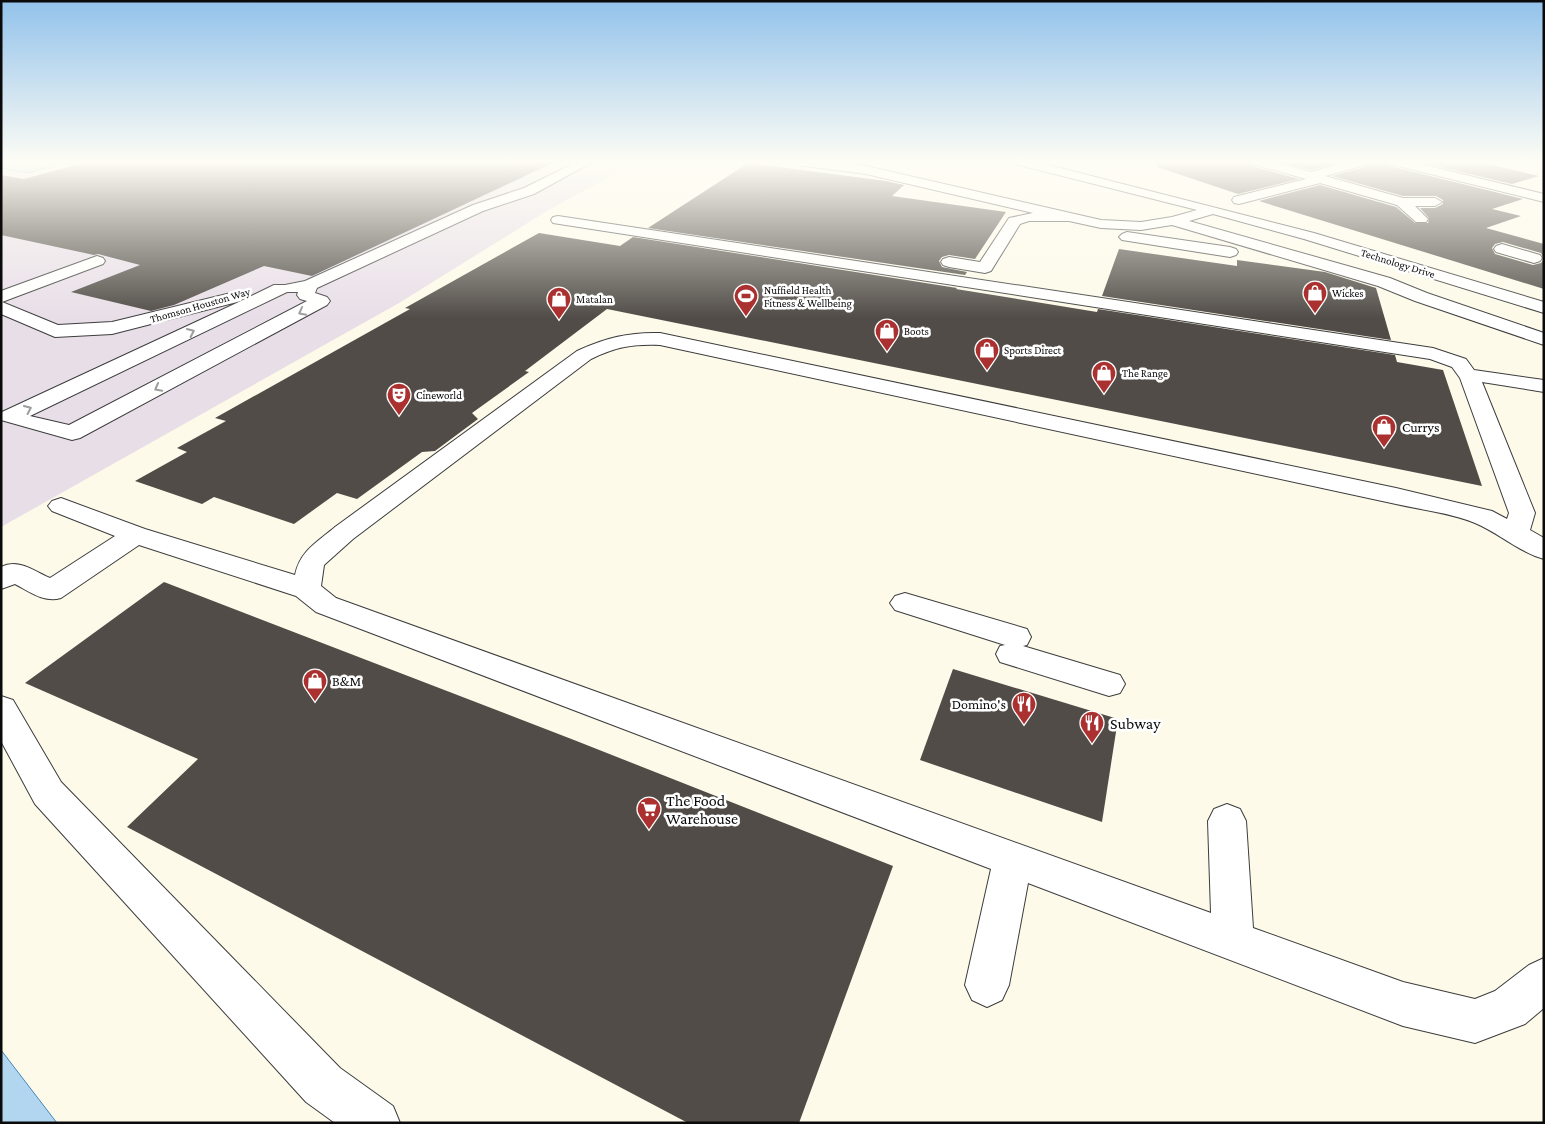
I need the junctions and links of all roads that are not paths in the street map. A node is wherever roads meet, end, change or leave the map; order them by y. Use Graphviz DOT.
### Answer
graph roads {
  1 [pos="466,213"];
  2 [pos="1057,213"];
  3 [pos="1201,213"];
  4 [pos="1227,213"];
  5 [pos="1415,213"];
  6 [pos="1068,216"];
  7 [pos="1421,219"];
  8 [pos="558,220"];
  9 [pos="1173,221"];
  10 [pos="1114,225"];
  11 [pos="1502,249"];
  12 [pos="1281,252"];
  13 [pos="1534,258"];
  14 [pos="97,260"];
  15 [pos="937,260"];
  16 [pos="309,285"];
  17 [pos="280,289"];
  18 [pos="1,297"];
  19 [pos="1540,304"];
  20 [pos="1,307"];
  21 [pos="1544,339"];
  22 [pos="1470,378"];
  23 [pos="1544,386"];
  24 [pos="61,506"];
  25 [pos="1516,533"];
  26 [pos="136,535"];
  27 [pos="1544,550"];
  28 [pos="1,580"];
  29 [pos="306,589"];
  30 [pos="905,603"];
  31 [pos="1109,684"];
  32 [pos="1,709"];
  33 [pos="1227,821"];
  34 [pos="1013,859"];
  35 [pos="1233,941"];
  36 [pos="1544,980"];
  37 [pos="987,985"];
  38 [pos="376,1123"];
  1 -- 16 [label="street, Thomson Houston Way"];
  2 -- 6 [label="street"];
  3 -- 9 [label="street"];
  4 -- 19 [label="street, Technology Drive"];
  5 -- 7 [label="street"];
  6 -- 10 [label="street"];
  6 -- 15 [label="street"];
  8 -- 22 [label="street"];
  9 -- 10 [label="street"];
  9 -- 12 [label="street"];
  10 -- 12 [label="street"];
  11 -- 13 [label="street"];
  12 -- 21 [label="street"];
  14 -- 18 [label="street"];
  16 -- 17 [label="street, Thomson Houston Way"];
  16 -- 17 [label="street, one-way"];
  17 -- 20 [label="street, Thomson Houston Way"];
  22 -- 23 [label="street"];
  22 -- 25 [label="street"];
  24 -- 26 [label="street"];
  25 -- 27 [label="street"];
  25 -- 29 [label="street"];
  26 -- 28 [label="street"];
  26 -- 29 [label="street"];
  29 -- 34 [label="street"];
  30 -- 31 [label="street"];
  32 -- 38 [label="street"];
  33 -- 35 [label="street"];
  34 -- 35 [label="street"];
  34 -- 37 [label="street"];
  35 -- 36 [label="street"];
}
